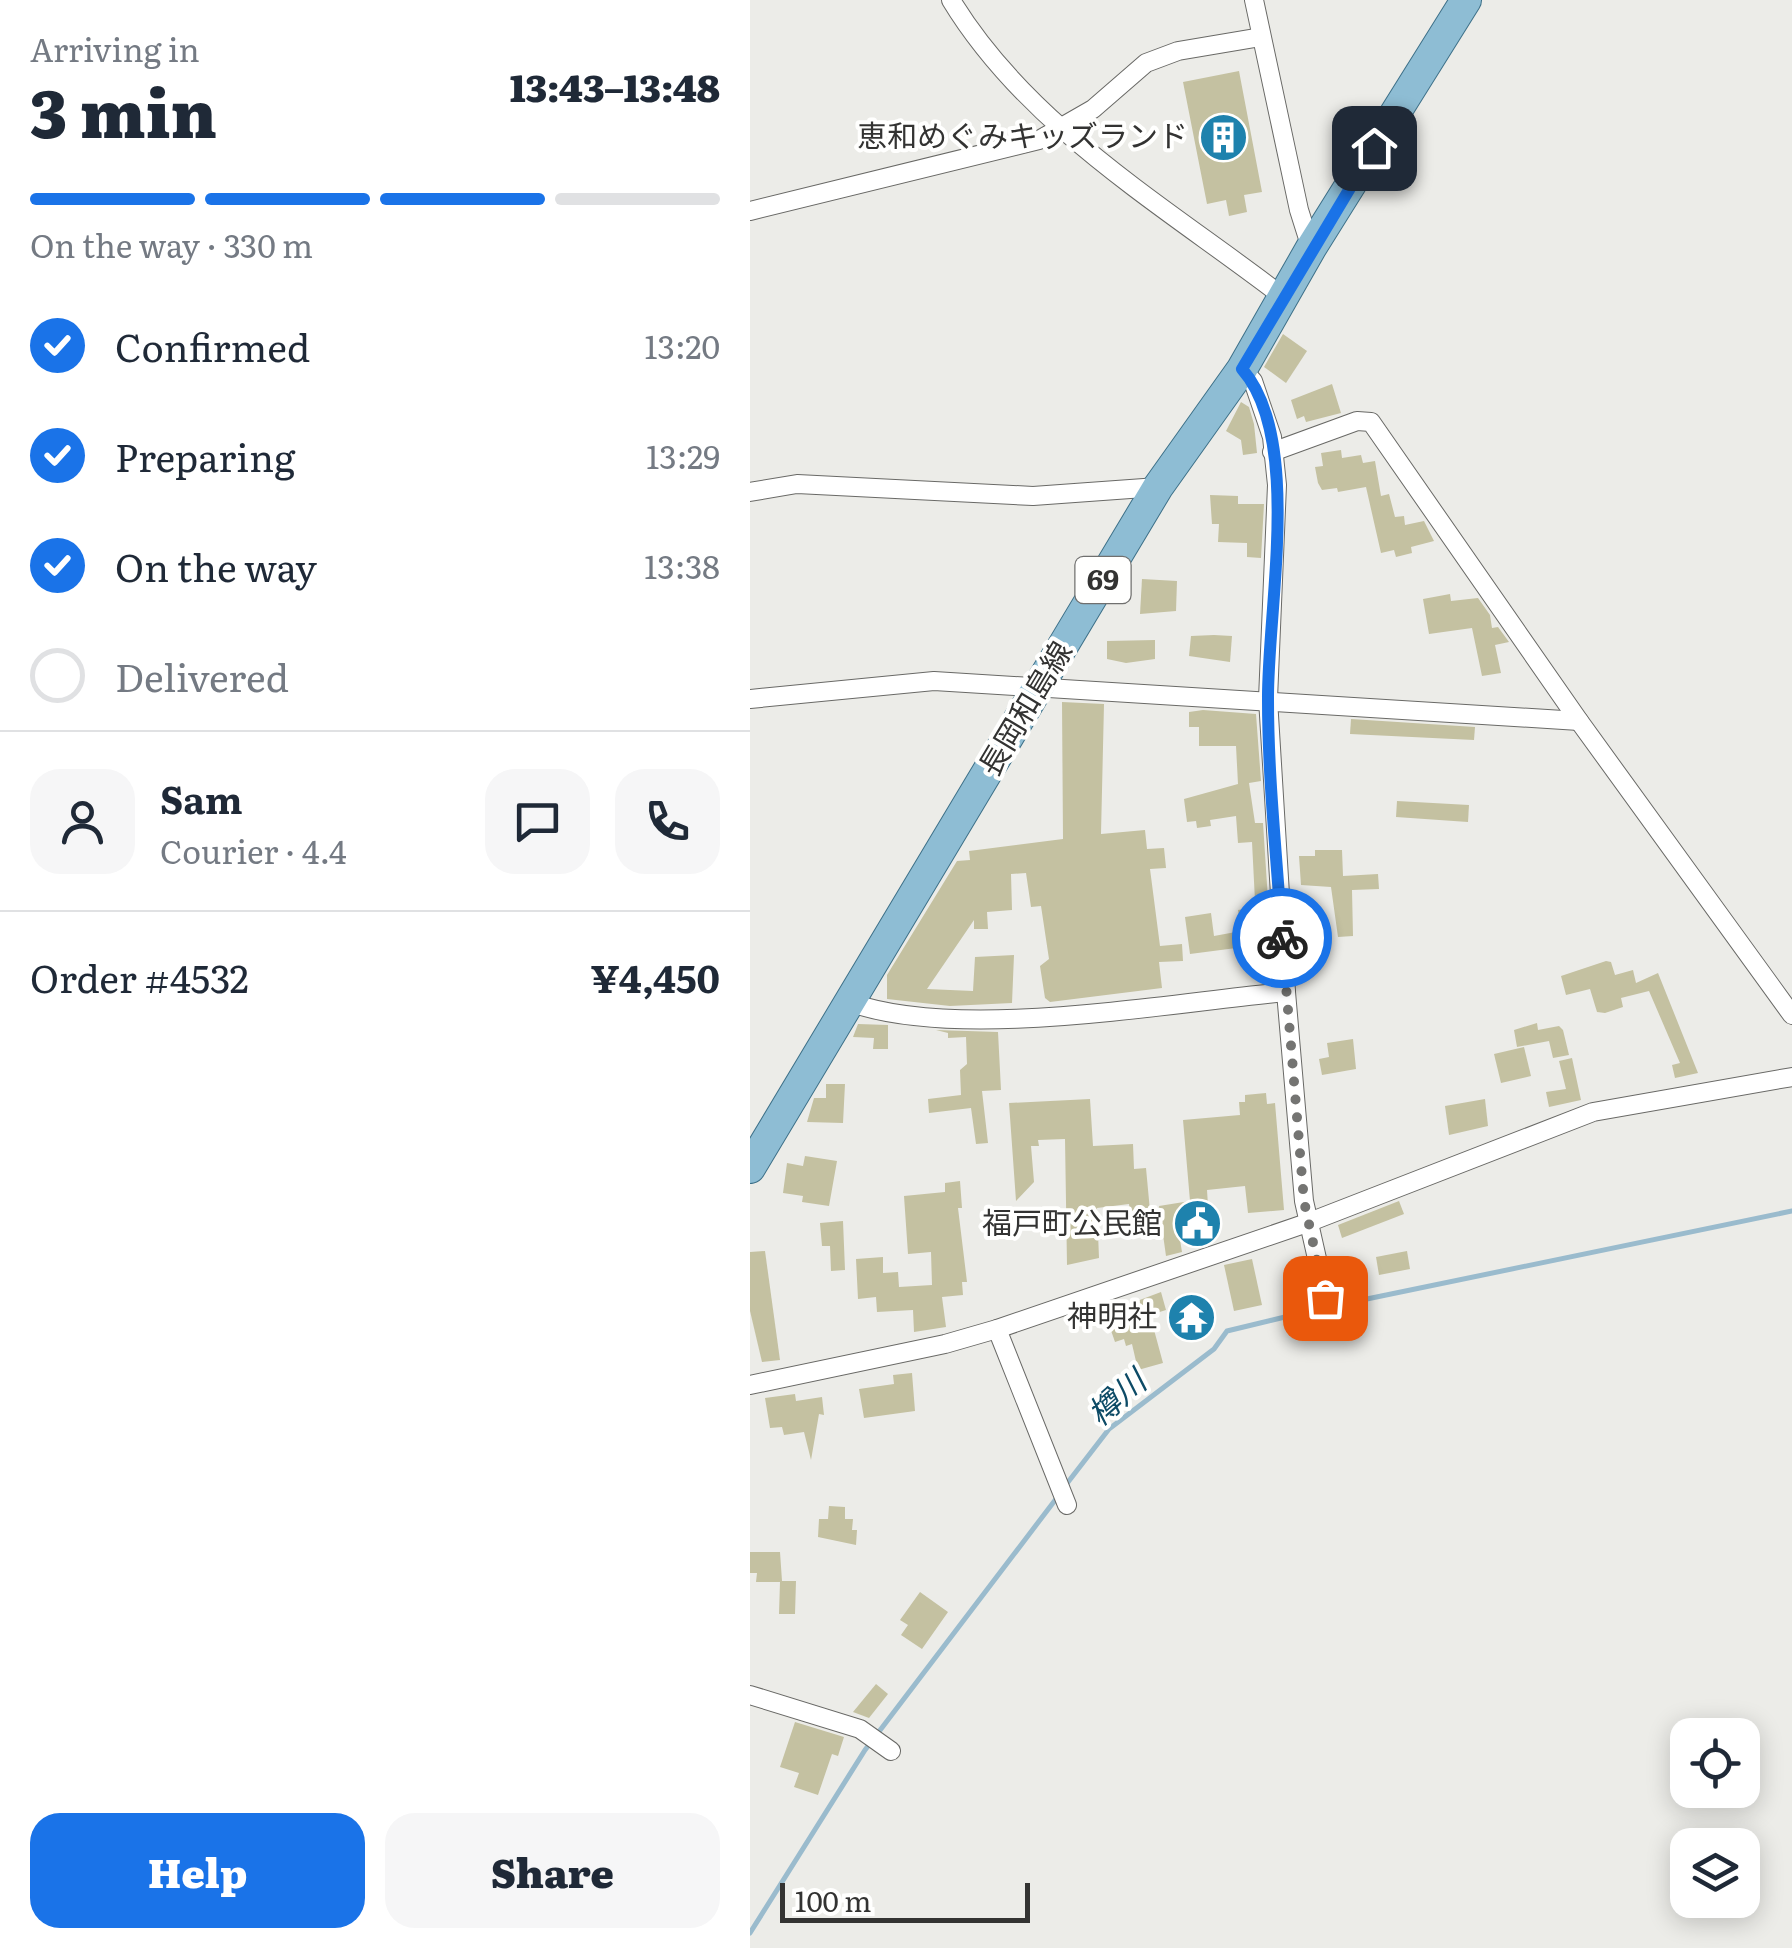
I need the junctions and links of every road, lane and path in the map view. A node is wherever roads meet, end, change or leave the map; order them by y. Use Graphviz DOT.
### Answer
graph roads {
  1 [pos="951,0"];
  2 [pos="1254,0"];
  3 [pos="1466,0"];
  4 [pos="1261,37"];
  5 [pos="1059,128"];
  6 [pos="750,211"];
  7 [pos="1311,248"];
  8 [pos="1282,296"];
  9 [pos="1242,369"];
  10 [pos="1272,452"];
  11 [pos="1158,487"];
  12 [pos="750,492"];
  13 [pos="1040,685"];
  14 [pos="750,699"];
  15 [pos="1268,699"];
  16 [pos="1578,721"];
  17 [pos="1286,992"];
  18 [pos="852,1004"];
  19 [pos="1792,1015"];
  20 [pos="1792,1077"];
  21 [pos="750,1168"];
  22 [pos="1307,1223"];
  23 [pos="1332,1325"];
  24 [pos="997,1329"];
  25 [pos="750,1384"];
  26 [pos="1066,1500"];
  27 [pos="750,1696"];
  28 [pos="885,1746"];
  1 -- 5 [label="street"];
  2 -- 4 [label="street"];
  3 -- 7 [label="main road, 長岡和島線 / 69"];
  4 -- 5 [label="street"];
  4 -- 7 [label="street"];
  5 -- 6 [label="street"];
  5 -- 8 [label="street"];
  7 -- 8 [label="main road, 長岡和島線 / 69"];
  8 -- 9 [label="main road, 長岡和島線 / 69"];
  9 -- 10 [label="street"];
  9 -- 11 [label="main road, 長岡和島線 / 69"];
  10 -- 15 [label="street"];
  10 -- 16 [label="street"];
  11 -- 12 [label="street"];
  11 -- 13 [label="main road, 長岡和島線 / 69"];
  13 -- 14 [label="street"];
  13 -- 15 [label="street"];
  13 -- 18 [label="main road, 長岡和島線 / 69"];
  15 -- 16 [label="street"];
  15 -- 17 [label="street"];
  16 -- 19 [label="street"];
  17 -- 18 [label="street"];
  17 -- 22 [label="street"];
  18 -- 21 [label="main road, 長岡和島線 / 69"];
  20 -- 22 [label="street"];
  22 -- 23 [label="street"];
  22 -- 24 [label="street"];
  24 -- 25 [label="street"];
  24 -- 26 [label="street"];
  27 -- 28 [label="street"];
}
